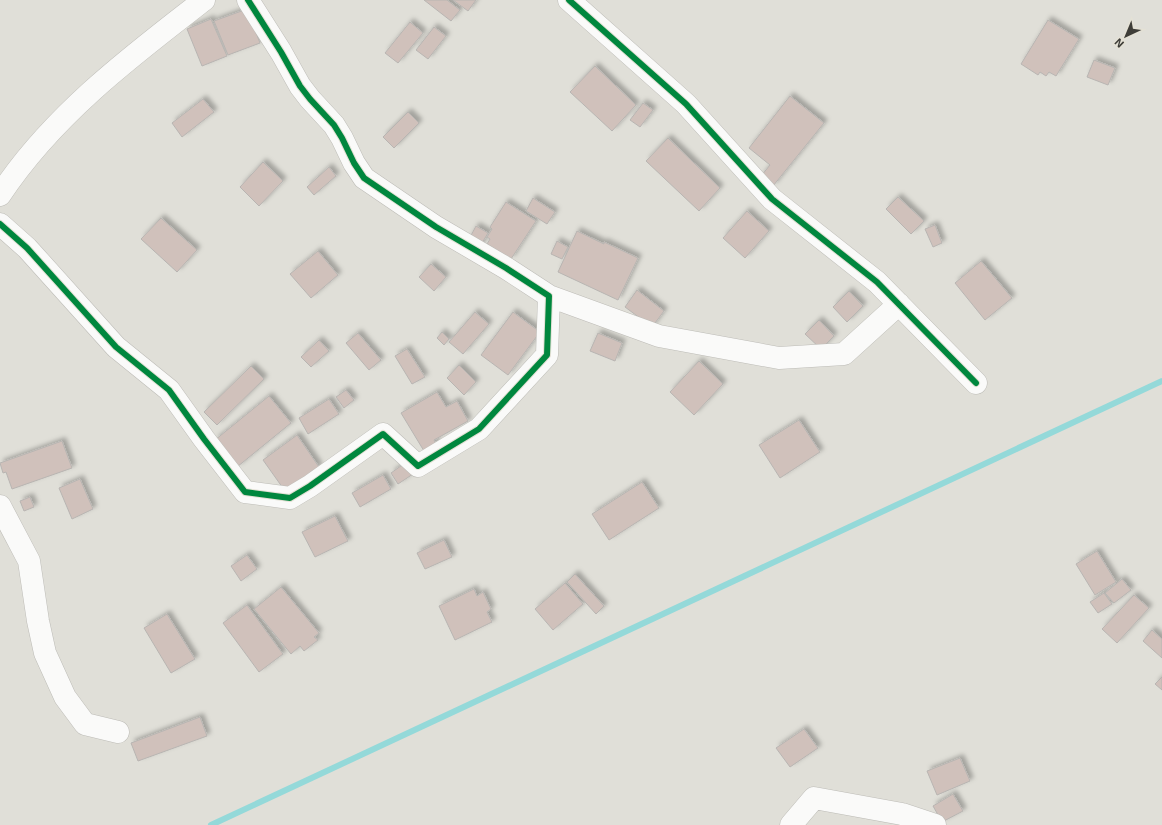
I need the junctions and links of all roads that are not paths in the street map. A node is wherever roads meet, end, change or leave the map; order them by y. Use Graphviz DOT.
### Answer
graph roads {
  1 [pos="204,0"];
  2 [pos="248,0"];
  3 [pos="569,0"];
  4 [pos="0,195"];
  5 [pos="0,224"];
  6 [pos="549,296"];
  7 [pos="899,304"];
  8 [pos="976,383"];
  9 [pos="0,506"];
  10 [pos="118,732"];
  11 [pos="791,825"];
  12 [pos="935,825"];
  1 -- 4 [label="street"];
  2 -- 6 [label="street"];
  3 -- 7 [label="street"];
  5 -- 6 [label="street"];
  6 -- 7 [label="street"];
  7 -- 8 [label="street"];
  9 -- 10 [label="street"];
  11 -- 12 [label="street"];
}
